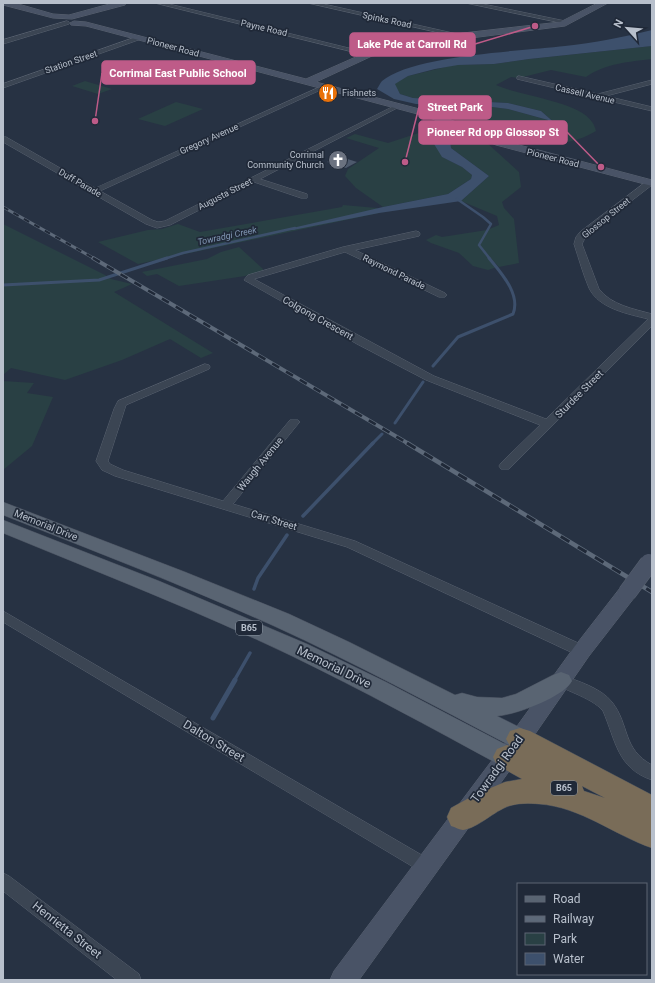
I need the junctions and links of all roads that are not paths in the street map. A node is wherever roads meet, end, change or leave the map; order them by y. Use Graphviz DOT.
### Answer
graph roads {
  1 [pos="6,3"];
  2 [pos="122,3"];
  3 [pos="158,3"];
  4 [pos="311,3"];
  5 [pos="469,3"];
  6 [pos="604,3"];
  7 [pos="68,21"];
  8 [pos="567,22"];
  9 [pos="463,36"];
  10 [pos="139,38"];
  11 [pos="3,42"];
  12 [pos="370,54"];
  13 [pos="519,78"];
  14 [pos="307,82"];
  15 [pos="652,82"];
  16 [pos="3,86"];
  17 [pos="324,87"];
  18 [pos="597,97"];
  19 [pos="398,106"];
  20 [pos="652,109"];
  21 [pos="3,139"];
  22 [pos="253,179"];
  23 [pos="651,183"];
  24 [pos="94,191"];
  25 [pos="304,196"];
  26 [pos="157,225"];
  27 [pos="416,234"];
  28 [pos="346,249"];
  29 [pos="442,295"];
  30 [pos="652,317"];
  31 [pos="652,321"];
  32 [pos="205,367"];
  33 [pos="294,422"];
  34 [pos="548,424"];
  35 [pos="505,466"];
  36 [pos="226,505"];
  37 [pos="3,508"];
  38 [pos="3,526"];
  39 [pos="651,562"];
  40 [pos="3,616"];
  41 [pos="582,651"];
  42 [pos="561,680"];
  43 [pos="412,684"];
  44 [pos="513,748"];
  45 [pos="652,773"];
  46 [pos="652,809"];
  47 [pos="462,817"];
  48 [pos="621,818"];
  49 [pos="652,835"];
  50 [pos="426,866"];
  51 [pos="3,881"];
  52 [pos="132,980"];
  53 [pos="344,980"];
  1 -- 7 [label="main road, Pioneer Road"];
  2 -- 7 [label="main road"];
  3 -- 12 [label="street, Payne Road"];
  4 -- 9 [label="street, Spinks Road"];
  5 -- 8 [label="street"];
  6 -- 8 [label="main road"];
  7 -- 10 [label="main road, Pioneer Road"];
  7 -- 11 [label="street"];
  8 -- 9 [label="main road"];
  9 -- 12 [label="main road"];
  10 -- 14 [label="main road, Pioneer Road"];
  10 -- 16 [label="street, Station Street"];
  12 -- 14 [label="main road"];
  13 -- 18 [label="street, Cassell Avenue"];
  14 -- 17 [label="main road, Pioneer Road"];
  15 -- 18 [label="street"];
  17 -- 19 [label="main road, Pioneer Road"];
  17 -- 24 [label="street, Gregory Avenue"];
  18 -- 20 [label="street, Cassell Avenue"];
  19 -- 22 [label="street, Augusta Street"];
  19 -- 23 [label="main road, Pioneer Road"];
  21 -- 24 [label="street, Duff Parade"];
  22 -- 25 [label="street"];
  22 -- 26 [label="street, Augusta Street"];
  23 -- 30 [label="street, Glossop Street"];
  24 -- 26 [label="street, Duff Parade"];
  27 -- 28 [label="street, Colgong Crescent"];
  28 -- 29 [label="street, Raymond Parade"];
  28 -- 34 [label="street, Colgong Crescent"];
  31 -- 34 [label="street, Sturdee Street"];
  32 -- 36 [label="street, Carr Street"];
  33 -- 36 [label="street, Waugh Avenue"];
  34 -- 35 [label="street, Sturdee Street"];
  36 -- 41 [label="street, Carr Street"];
  37 -- 43 [label="main road, Memorial Drive / B65"];
  38 -- 44 [label="main road, Memorial Drive / B65"];
  39 -- 41 [label="main road, Towradgi Road, bridge"];
  40 -- 50 [label="street, Dalton Street"];
  41 -- 42 [label="main road, Towradgi Road"];
  42 -- 43 [label="main road"];
  42 -- 44 [label="main road, Towradgi Road"];
  42 -- 45 [label="street"];
  43 -- 44 [label="main road, Memorial Drive / B65"];
  44 -- 46 [label="highway, Memorial Drive / B65"];
  44 -- 47 [label="main road, Towradgi Road"];
  44 -- 48 [label="highway, Memorial Drive / B65"];
  47 -- 48 [label="highway"];
  47 -- 50 [label="main road, Towradgi Road"];
  48 -- 49 [label="highway, Memorial Drive / B65"];
  50 -- 53 [label="main road, Towradgi Road"];
  51 -- 52 [label="street, Henrietta Street"];
}
